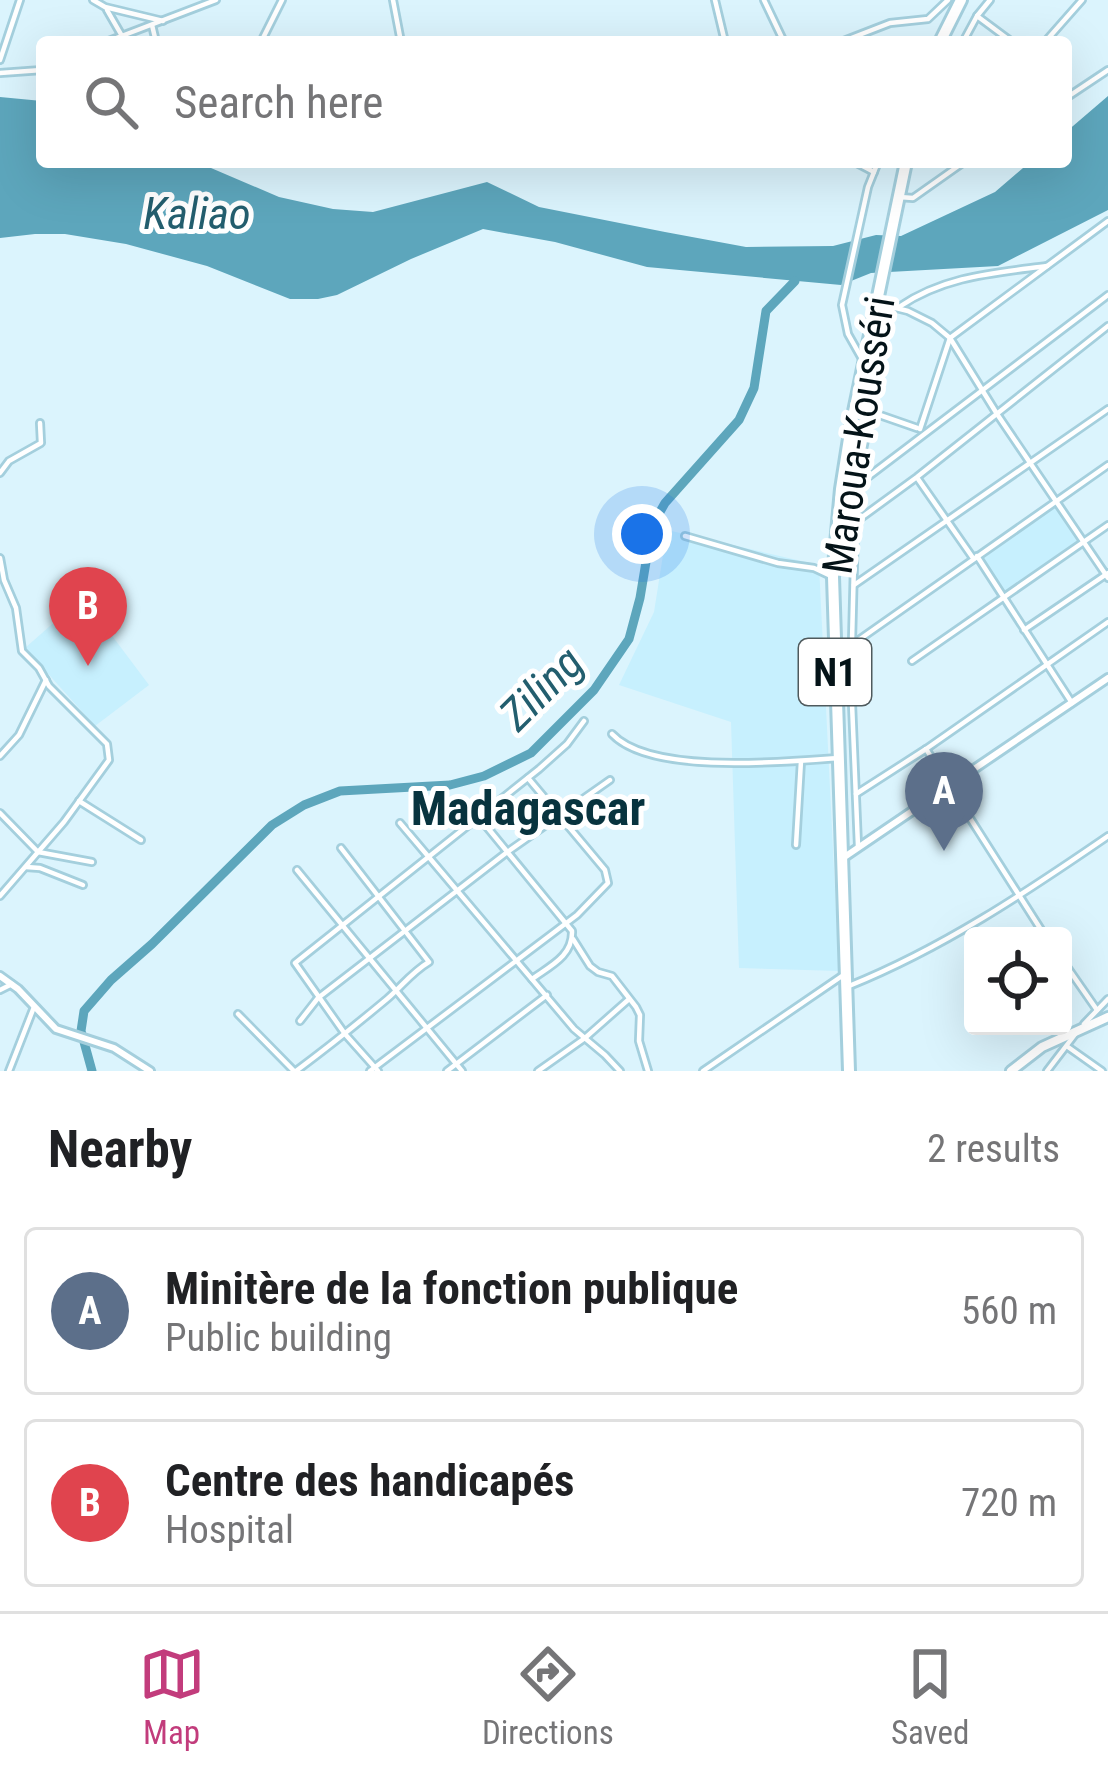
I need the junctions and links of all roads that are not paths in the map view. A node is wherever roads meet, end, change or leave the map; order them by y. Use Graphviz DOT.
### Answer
graph roads {
  1 [pos="16,0"];
  2 [pos="93,0"];
  3 [pos="216,0"];
  4 [pos="282,0"];
  5 [pos="393,0"];
  6 [pos="715,0"];
  7 [pos="764,0"];
  8 [pos="948,0"];
  9 [pos="962,0"];
  10 [pos="990,0"];
  11 [pos="1082,0"];
  12 [pos="105,7"];
  13 [pos="977,16"];
  14 [pos="163,21"];
  15 [pos="152,26"];
  16 [pos="122,36"];
  17 [pos="154,36"];
  18 [pos="264,36"];
  19 [pos="399,36"];
  20 [pos="724,36"];
  21 [pos="781,36"];
  22 [pos="856,36"];
  23 [pos="943,36"];
  24 [pos="966,36"];
  25 [pos="1004,36"];
  26 [pos="1050,36"];
  27 [pos="0,61"];
  28 [pos="36,70"];
  29 [pos="1108,70"];
  30 [pos="0,73"];
  31 [pos="1072,86"];
  32 [pos="1078,91"];
  33 [pos="1072,94"];
  34 [pos="866,168"];
  35 [pos="876,168"];
  36 [pos="905,168"];
  37 [pos="956,168"];
  38 [pos="874,172"];
  39 [pos="899,197"];
  40 [pos="1108,221"];
  41 [pos="1048,266"];
  42 [pos="1108,295"];
  43 [pos="1099,302"];
  44 [pos="877,303"];
  45 [pos="1108,304"];
  46 [pos="895,306"];
  47 [pos="1108,326"];
  48 [pos="950,338"];
  49 [pos="864,363"];
  50 [pos="983,390"];
  51 [pos="1108,410"];
  52 [pos="871,412"];
  53 [pos="997,414"];
  54 [pos="40,423"];
  55 [pos="923,430"];
  56 [pos="1030,464"];
  57 [pos="1108,465"];
  58 [pos="0,473"];
  59 [pos="917,477"];
  60 [pos="856,486"];
  61 [pos="1057,501"];
  62 [pos="948,522"];
  63 [pos="854,523"];
  64 [pos="1108,524"];
  65 [pos="685,536"];
  66 [pos="1084,542"];
  67 [pos="975,557"];
  68 [pos="0,558"];
  69 [pos="1107,575"];
  70 [pos="833,577"];
  71 [pos="854,585"];
  72 [pos="1004,598"];
  73 [pos="1108,622"];
  74 [pos="1024,630"];
  75 [pos="853,644"];
  76 [pos="912,661"];
  77 [pos="1046,665"];
  78 [pos="1108,678"];
  79 [pos="46,680"];
  80 [pos="1072,703"];
  81 [pos="584,721"];
  82 [pos="612,734"];
  83 [pos="926,749"];
  84 [pos="0,756"];
  85 [pos="838,758"];
  86 [pos="801,760"];
  87 [pos="528,778"];
  88 [pos="610,780"];
  89 [pos="950,785"];
  90 [pos="856,794"];
  91 [pos="79,801"];
  92 [pos="0,812"];
  93 [pos="559,815"];
  94 [pos="478,817"];
  95 [pos="400,823"];
  96 [pos="1108,836"];
  97 [pos="141,840"];
  98 [pos="796,844"];
  99 [pos="858,846"];
  100 [pos="340,848"];
  101 [pos="38,852"];
  102 [pos="506,853"];
  103 [pos="426,856"];
  104 [pos="842,859"];
  105 [pos="92,862"];
  106 [pos="26,867"];
  107 [pos="297,870"];
  108 [pos="83,885"];
  109 [pos="456,892"];
  110 [pos="0,896"];
  111 [pos="377,896"];
  112 [pos="1018,897"];
  113 [pos="566,922"];
  114 [pos="340,925"];
  115 [pos="1040,927"];
  116 [pos="404,932"];
  117 [pos="572,939"];
  118 [pos="369,959"];
  119 [pos="516,959"];
  120 [pos="846,972"];
  121 [pos="1072,975"];
  122 [pos="0,976"];
  123 [pos="532,979"];
  124 [pos="12,985"];
  125 [pos="846,987"];
  126 [pos="0,990"];
  127 [pos="396,992"];
  128 [pos="547,995"];
  129 [pos="318,998"];
  130 [pos="629,999"];
  131 [pos="1108,999"];
  132 [pos="34,1007"];
  133 [pos="1097,1010"];
  134 [pos="238,1014"];
  135 [pos="1108,1017"];
  136 [pos="300,1021"];
  137 [pos="1081,1027"];
  138 [pos="426,1029"];
  139 [pos="346,1034"];
  140 [pos="585,1038"];
  141 [pos="1066,1046"];
  142 [pos="456,1065"];
  143 [pos="374,1070"];
  144 [pos="9,1071"];
  145 [pos="150,1071"];
  146 [pos="295,1071"];
  147 [pos="448,1071"];
  148 [pos="462,1071"];
  149 [pos="538,1071"];
  150 [pos="620,1071"];
  151 [pos="648,1071"];
  152 [pos="704,1071"];
  153 [pos="849,1071"];
  154 [pos="1011,1071"];
  155 [pos="1047,1071"];
  156 [pos="1102,1071"];
  1 -- 27 [label="street"];
  2 -- 12 [label="street"];
  3 -- 14 [label="street"];
  4 -- 18 [label="street"];
  5 -- 19 [label="street"];
  6 -- 20 [label="street"];
  7 -- 21 [label="street"];
  8 -- 22 [label="street"];
  9 -- 23 [label="highway"];
  10 -- 13 [label="street"];
  11 -- 26 [label="street"];
  12 -- 14 [label="street"];
  12 -- 16 [label="street"];
  13 -- 24 [label="street"];
  13 -- 25 [label="street"];
  14 -- 15 [label="street"];
  15 -- 16 [label="street"];
  15 -- 17 [label="street"];
  28 -- 30 [label="street"];
  29 -- 32 [label="street"];
  31 -- 32 [label="street"];
  32 -- 33 [label="street"];
  34 -- 38 [label="street"];
  35 -- 38 [label="street"];
  36 -- 39 [label="highway, Maroua-Kousséri"];
  37 -- 39 [label="street"];
  38 -- 49 [label="street"];
  39 -- 44 [label="highway, Maroua-Kousséri / N1"];
  40 -- 41 [label="street"];
  41 -- 46 [label="street"];
  41 -- 48 [label="street"];
  42 -- 43 [label="street"];
  43 -- 45 [label="street"];
  43 -- 50 [label="street"];
  44 -- 46 [label="street"];
  44 -- 49 [label="highway, Maroua-Kousséri / N1"];
  46 -- 48 [label="street"];
  46 -- 52 [label="street"];
  47 -- 53 [label="street"];
  48 -- 50 [label="street"];
  48 -- 55 [label="street"];
  49 -- 70 [label="highway, Maroua-Kousséri / N1"];
  50 -- 53 [label="street"];
  50 -- 55 [label="street"];
  51 -- 56 [label="street"];
  52 -- 55 [label="street"];
  52 -- 60 [label="street"];
  53 -- 56 [label="street"];
  53 -- 59 [label="street"];
  54 -- 58 [label="street"];
  55 -- 60 [label="street"];
  56 -- 61 [label="street"];
  56 -- 62 [label="street"];
  57 -- 61 [label="street"];
  59 -- 62 [label="street"];
  59 -- 63 [label="street"];
  60 -- 63 [label="street"];
  61 -- 66 [label="street"];
  61 -- 67 [label="street"];
  62 -- 67 [label="street"];
  62 -- 71 [label="street"];
  63 -- 71 [label="street"];
  64 -- 66 [label="street"];
  65 -- 70 [label="street"];
  66 -- 69 [label="street"];
  66 -- 72 [label="street"];
  67 -- 72 [label="street"];
  67 -- 75 [label="street"];
  68 -- 79 [label="street"];
  69 -- 74 [label="street"];
  70 -- 85 [label="highway, Maroua-Kousséri / N1"];
  71 -- 75 [label="street"];
  72 -- 74 [label="street"];
  72 -- 76 [label="street"];
  73 -- 77 [label="street"];
  74 -- 77 [label="street"];
  75 -- 90 [label="street"];
  77 -- 80 [label="street"];
  77 -- 83 [label="street"];
  78 -- 80 [label="street"];
  79 -- 84 [label="street"];
  79 -- 91 [label="street"];
  80 -- 89 [label="street"];
  81 -- 87 [label="street"];
  82 -- 86 [label="street"];
  83 -- 89 [label="street"];
  83 -- 90 [label="street"];
  85 -- 86 [label="street"];
  85 -- 104 [label="highway, Maroua-Kousséri / N1"];
  86 -- 98 [label="street"];
  87 -- 93 [label="street"];
  87 -- 94 [label="street"];
  88 -- 93 [label="street"];
  89 -- 99 [label="street"];
  89 -- 112 [label="street"];
  90 -- 99 [label="street"];
  91 -- 97 [label="street"];
  91 -- 101 [label="street"];
  92 -- 101 [label="street"];
  93 -- 102 [label="street"];
  93 -- 113 [label="street"];
  94 -- 102 [label="street"];
  94 -- 103 [label="street"];
  95 -- 103 [label="street"];
  96 -- 112 [label="street"];
  99 -- 104 [label="street"];
  100 -- 111 [label="street"];
  101 -- 105 [label="street"];
  101 -- 106 [label="street"];
  102 -- 109 [label="street"];
  102 -- 113 [label="street"];
  103 -- 109 [label="street"];
  103 -- 111 [label="street"];
  104 -- 120 [label="highway, Maroua-Kousséri / N1"];
  106 -- 108 [label="street"];
  106 -- 110 [label="street"];
  107 -- 114 [label="street"];
  109 -- 116 [label="street"];
  109 -- 119 [label="street"];
  111 -- 114 [label="street"];
  111 -- 116 [label="street"];
  112 -- 115 [label="street"];
  112 -- 125 [label="street"];
  113 -- 117 [label="street"];
  113 -- 119 [label="street"];
  114 -- 118 [label="street"];
  114 -- 129 [label="street"];
  116 -- 118 [label="street"];
  116 -- 127 [label="street"];
  117 -- 123 [label="street"];
  117 -- 130 [label="street"];
  118 -- 127 [label="street"];
  118 -- 129 [label="street"];
  119 -- 123 [label="street"];
  119 -- 138 [label="street"];
  120 -- 125 [label="highway, Maroua-Kousséri / N1"];
  120 -- 152 [label="street"];
  121 -- 133 [label="street"];
  122 -- 124 [label="street"];
  123 -- 128 [label="street"];
  124 -- 126 [label="street"];
  124 -- 132 [label="street"];
  125 -- 153 [label="highway, Maroua-Kousséri / N1"];
  127 -- 138 [label="street"];
  127 -- 139 [label="street"];
  128 -- 140 [label="street"];
  128 -- 142 [label="street"];
  129 -- 136 [label="street"];
  129 -- 139 [label="street"];
  130 -- 140 [label="street"];
  130 -- 151 [label="street"];
  131 -- 133 [label="street"];
  132 -- 144 [label="street"];
  132 -- 145 [label="street"];
  133 -- 137 [label="street"];
  134 -- 146 [label="street"];
  135 -- 137 [label="main road"];
  137 -- 141 [label="street"];
  137 -- 154 [label="main road"];
  138 -- 142 [label="street"];
  138 -- 143 [label="street"];
  139 -- 143 [label="street"];
  139 -- 146 [label="street"];
  140 -- 149 [label="street"];
  140 -- 150 [label="street"];
  141 -- 155 [label="street"];
  141 -- 156 [label="street"];
  142 -- 147 [label="street"];
  142 -- 148 [label="street"];
}
